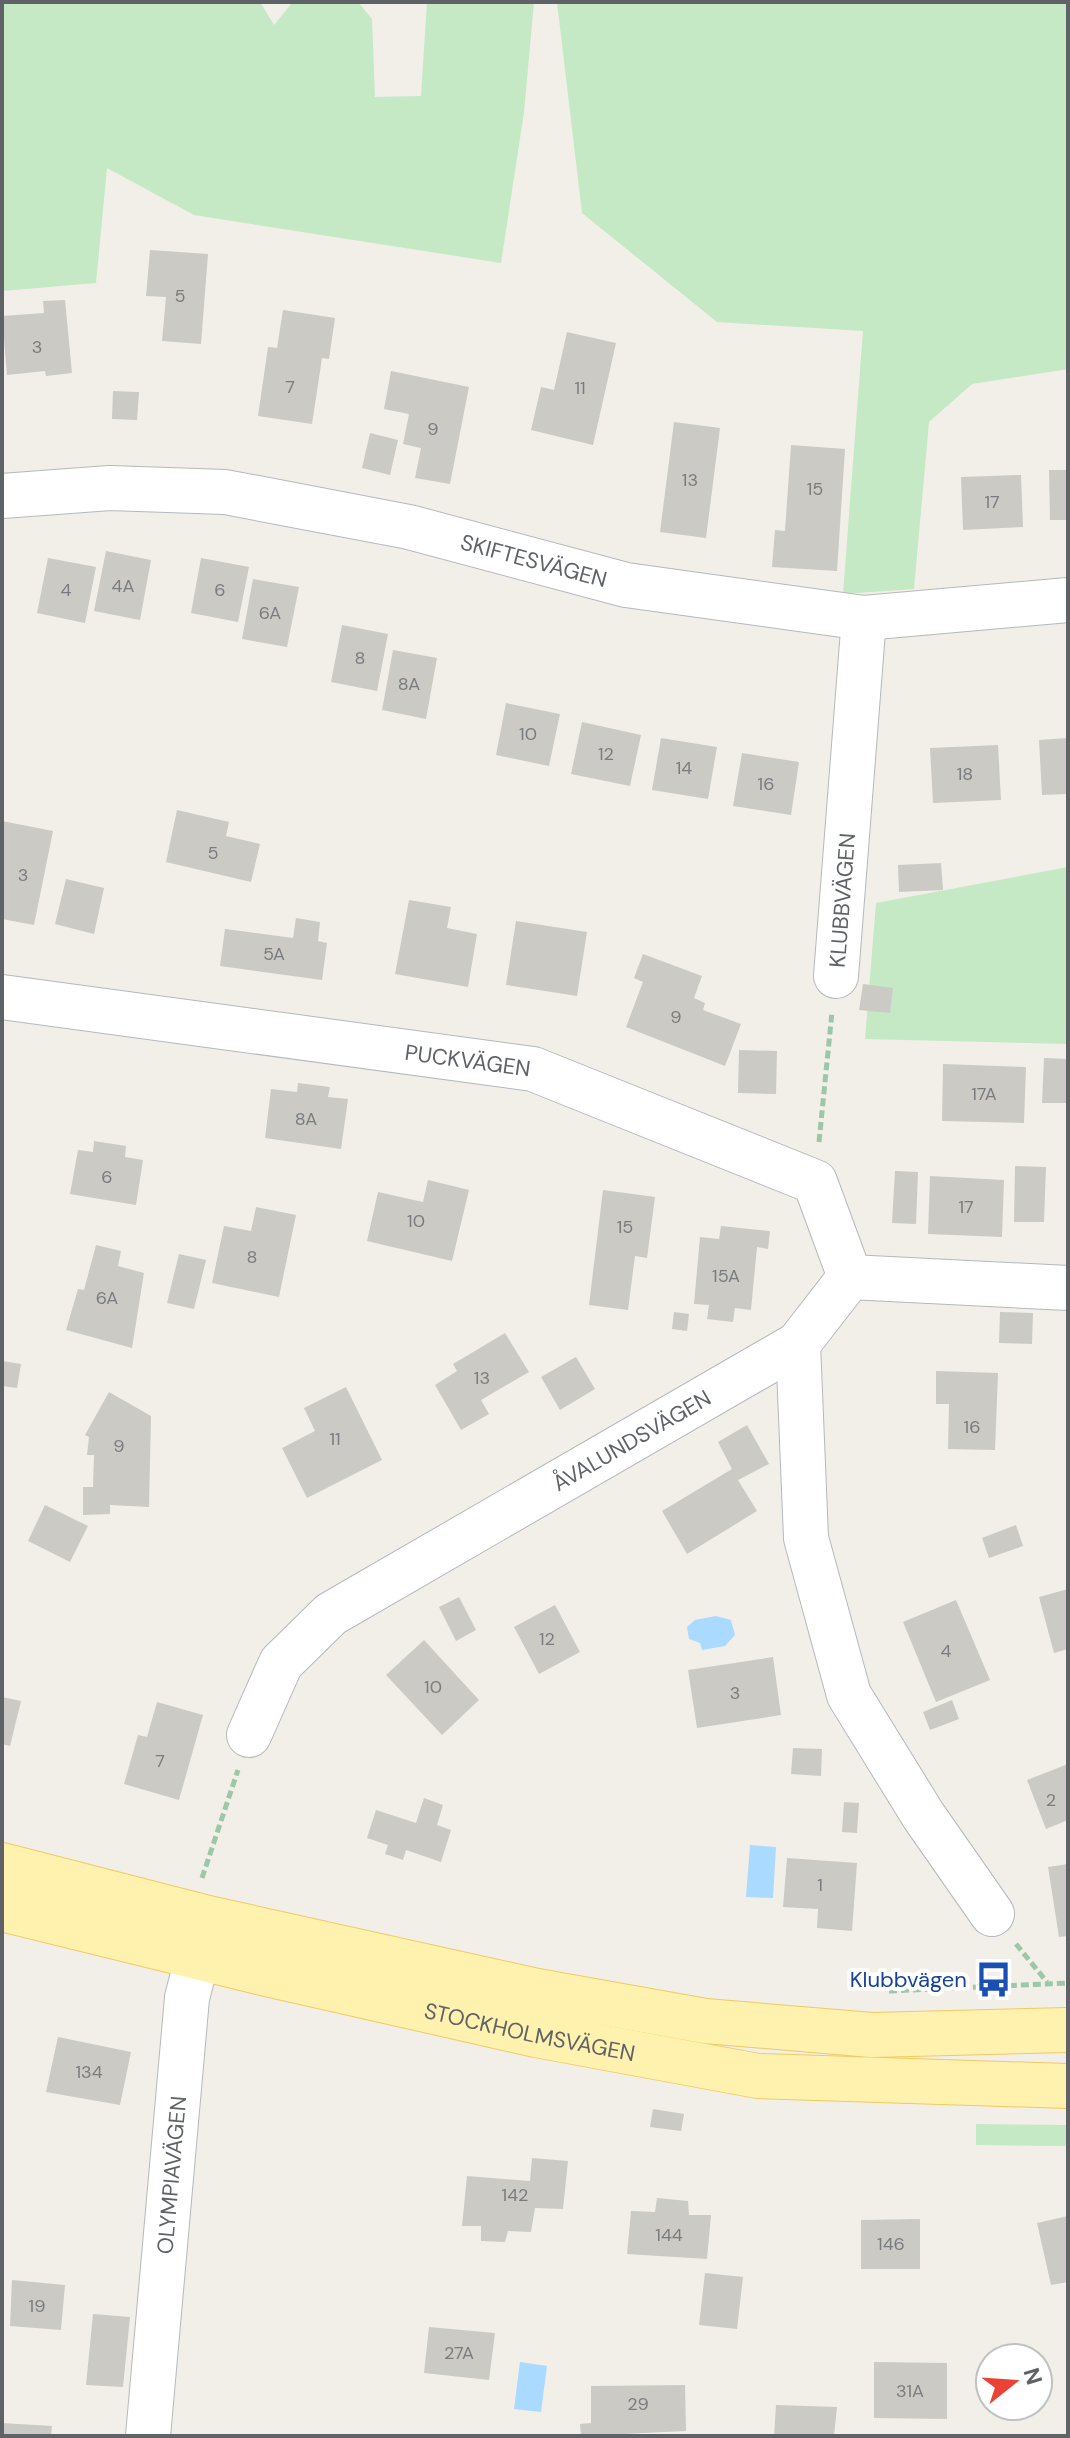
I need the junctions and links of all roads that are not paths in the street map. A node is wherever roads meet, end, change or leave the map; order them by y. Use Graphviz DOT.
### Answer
graph roads {
  1 [pos="2,496"];
  2 [pos="1068,600"];
  3 [pos="864,618"];
  4 [pos="836,976"];
  5 [pos="2,997"];
  6 [pos="850,1277"];
  7 [pos="1068,1288"];
  8 [pos="798,1344"];
  9 [pos="249,1735"];
  10 [pos="2,1865"];
  11 [pos="2,1909"];
  12 [pos="992,1914"];
  13 [pos="201,1920"];
  14 [pos="1068,2030"];
  15 [pos="1068,2086"];
  16 [pos="148,2436"];
  1 -- 3 [label="street, SKIFTESVÄGEN"];
  2 -- 3 [label="street, SKIFTESVÄGEN"];
  3 -- 4 [label="street, KLUBBVÄGEN"];
  5 -- 6 [label="street, PUCKVÄGEN"];
  6 -- 7 [label="street"];
  6 -- 8 [label="street, ÅVALUNDSVÄGEN"];
  8 -- 9 [label="street, ÅVALUNDSVÄGEN"];
  8 -- 12 [label="street"];
  10 -- 13 [label="main road, STOCKHOLMSVÄGEN"];
  11 -- 13 [label="main road, STOCKHOLMSVÄGEN"];
  13 -- 14 [label="main road, STOCKHOLMSVÄGEN"];
  13 -- 15 [label="main road, STOCKHOLMSVÄGEN"];
  13 -- 16 [label="street, OLYMPIAVÄGEN"];
}
